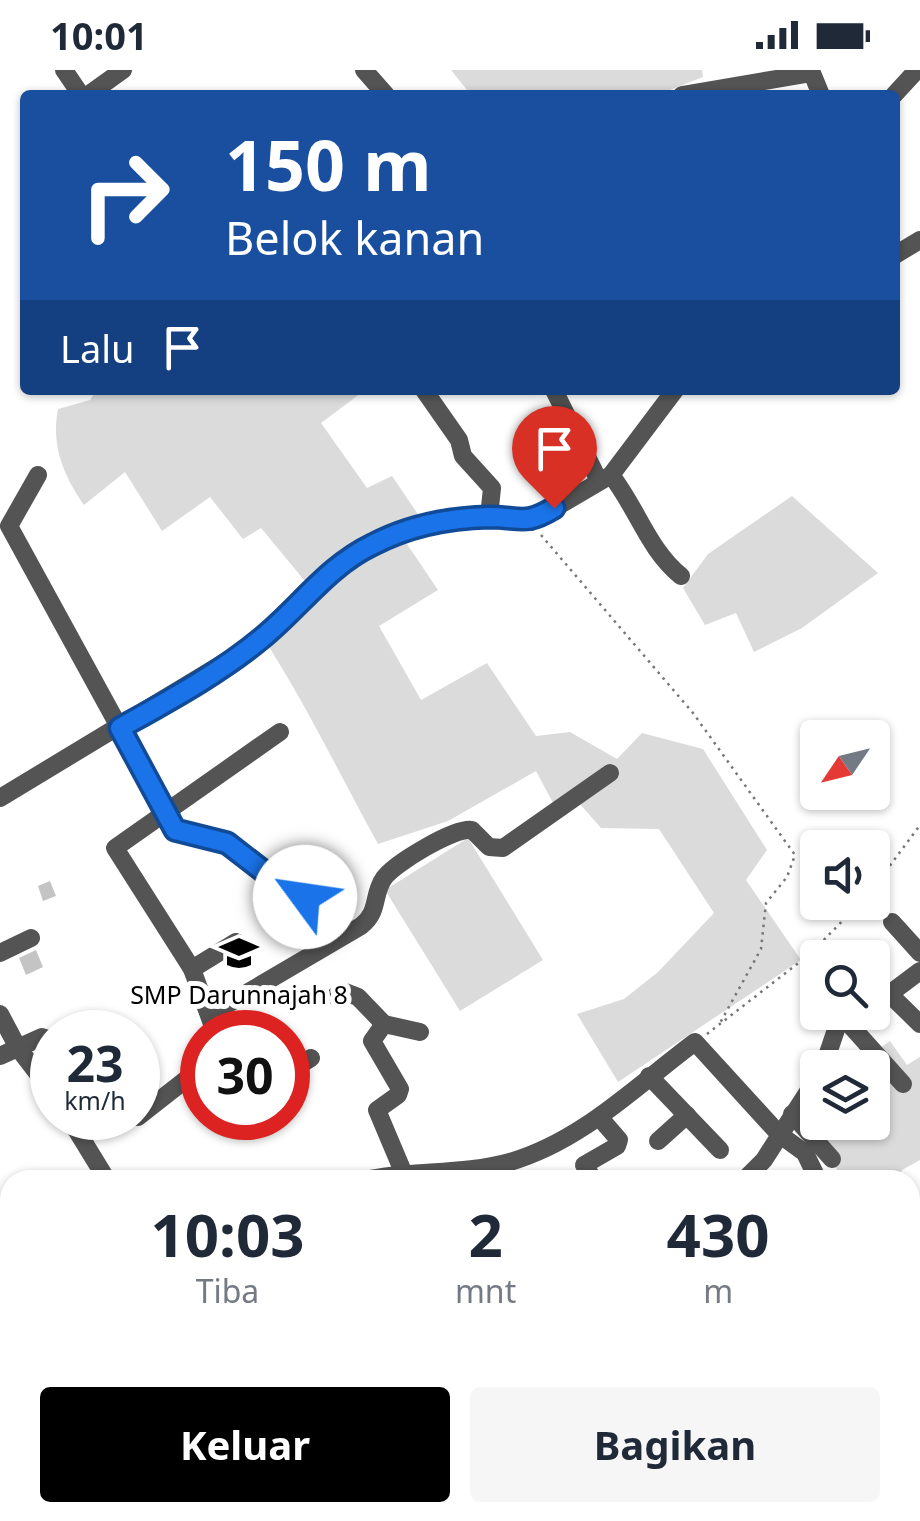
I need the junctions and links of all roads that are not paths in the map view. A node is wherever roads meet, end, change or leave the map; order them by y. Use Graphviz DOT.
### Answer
graph roads {
  1 [pos="64,70"];
  2 [pos="123,70"];
  3 [pos="364,70"];
  4 [pos="916,70"];
  5 [pos="81,90"];
  6 [pos="93,90"];
  7 [pos="382,90"];
  8 [pos="712,90"];
  9 [pos="819,90"];
  10 [pos="898,90"];
  11 [pos="428,395"];
  12 [pos="557,395"];
  13 [pos="671,395"];
  14 [pos="38,475"];
  15 [pos="605,478"];
  16 [pos="489,517"];
  17 [pos="681,576"];
  18 [pos="120,728"];
  19 [pos="280,732"];
  20 [pos="610,772"];
  21 [pos="0,798"];
  22 [pos="165,813"];
  23 [pos="305,897"];
  24 [pos="892,922"];
  25 [pos="31,938"];
  26 [pos="236,942"];
  27 [pos="0,953"];
  28 [pos="920,953"];
  29 [pos="192,969"];
  30 [pos="920,971"];
  31 [pos="892,992"];
  32 [pos="335,996"];
  33 [pos="208,1010"];
  34 [pos="232,1010"];
  35 [pos="0,1014"];
  36 [pos="384,1024"];
  37 [pos="920,1024"];
  38 [pos="855,1030"];
  39 [pos="420,1032"];
  40 [pos="30,1043"];
  41 [pos="18,1048"];
  42 [pos="0,1056"];
  43 [pos="30,1064"];
  44 [pos="649,1076"];
  45 [pos="903,1084"];
  46 [pos="180,1085"];
  47 [pos="160,1100"];
  48 [pos="800,1102"];
  49 [pos="792,1114"];
  50 [pos="687,1115"];
  51 [pos="600,1118"];
  52 [pos="780,1134"];
  53 [pos="83,1140"];
  54 [pos="658,1141"];
  55 [pos="720,1150"];
  56 [pos="832,1159"];
  57 [pos="101,1170"];
  58 [pos="402,1170"];
  59 [pos="439,1170"];
  60 [pos="587,1170"];
  61 [pos="754,1170"];
  62 [pos="813,1170"];
  1 -- 5 [label="street"];
  2 -- 6 [label="street"];
  3 -- 7 [label="street"];
  4 -- 10 [label="street"];
  8 -- 9 [label="street"];
  11 -- 16 [label="street"];
  12 -- 15 [label="street"];
  13 -- 15 [label="street"];
  14 -- 18 [label="street"];
  15 -- 16 [label="street"];
  15 -- 17 [label="street"];
  16 -- 18 [label="street"];
  18 -- 21 [label="street"];
  18 -- 22 [label="street"];
  19 -- 22 [label="street"];
  20 -- 34 [label="street"];
  22 -- 23 [label="street"];
  22 -- 29 [label="street"];
  24 -- 28 [label="street"];
  25 -- 27 [label="street"];
  26 -- 29 [label="street"];
  29 -- 33 [label="street"];
  30 -- 31 [label="street"];
  31 -- 37 [label="street"];
  32 -- 36 [label="street"];
  35 -- 41 [label="street"];
  36 -- 39 [label="street"];
  36 -- 58 [label="street"];
  38 -- 45 [label="street"];
  40 -- 41 [label="street"];
  41 -- 42 [label="street"];
  41 -- 43 [label="street"];
  44 -- 50 [label="street"];
  44 -- 51 [label="street"];
  44 -- 52 [label="street"];
  46 -- 47 [label="street"];
  48 -- 49 [label="street"];
  49 -- 52 [label="street"];
  49 -- 56 [label="street"];
  50 -- 54 [label="street"];
  50 -- 55 [label="street"];
  51 -- 59 [label="street"];
  51 -- 60 [label="street"];
  52 -- 61 [label="street"];
  52 -- 62 [label="street"];
  53 -- 57 [label="street"];
}
